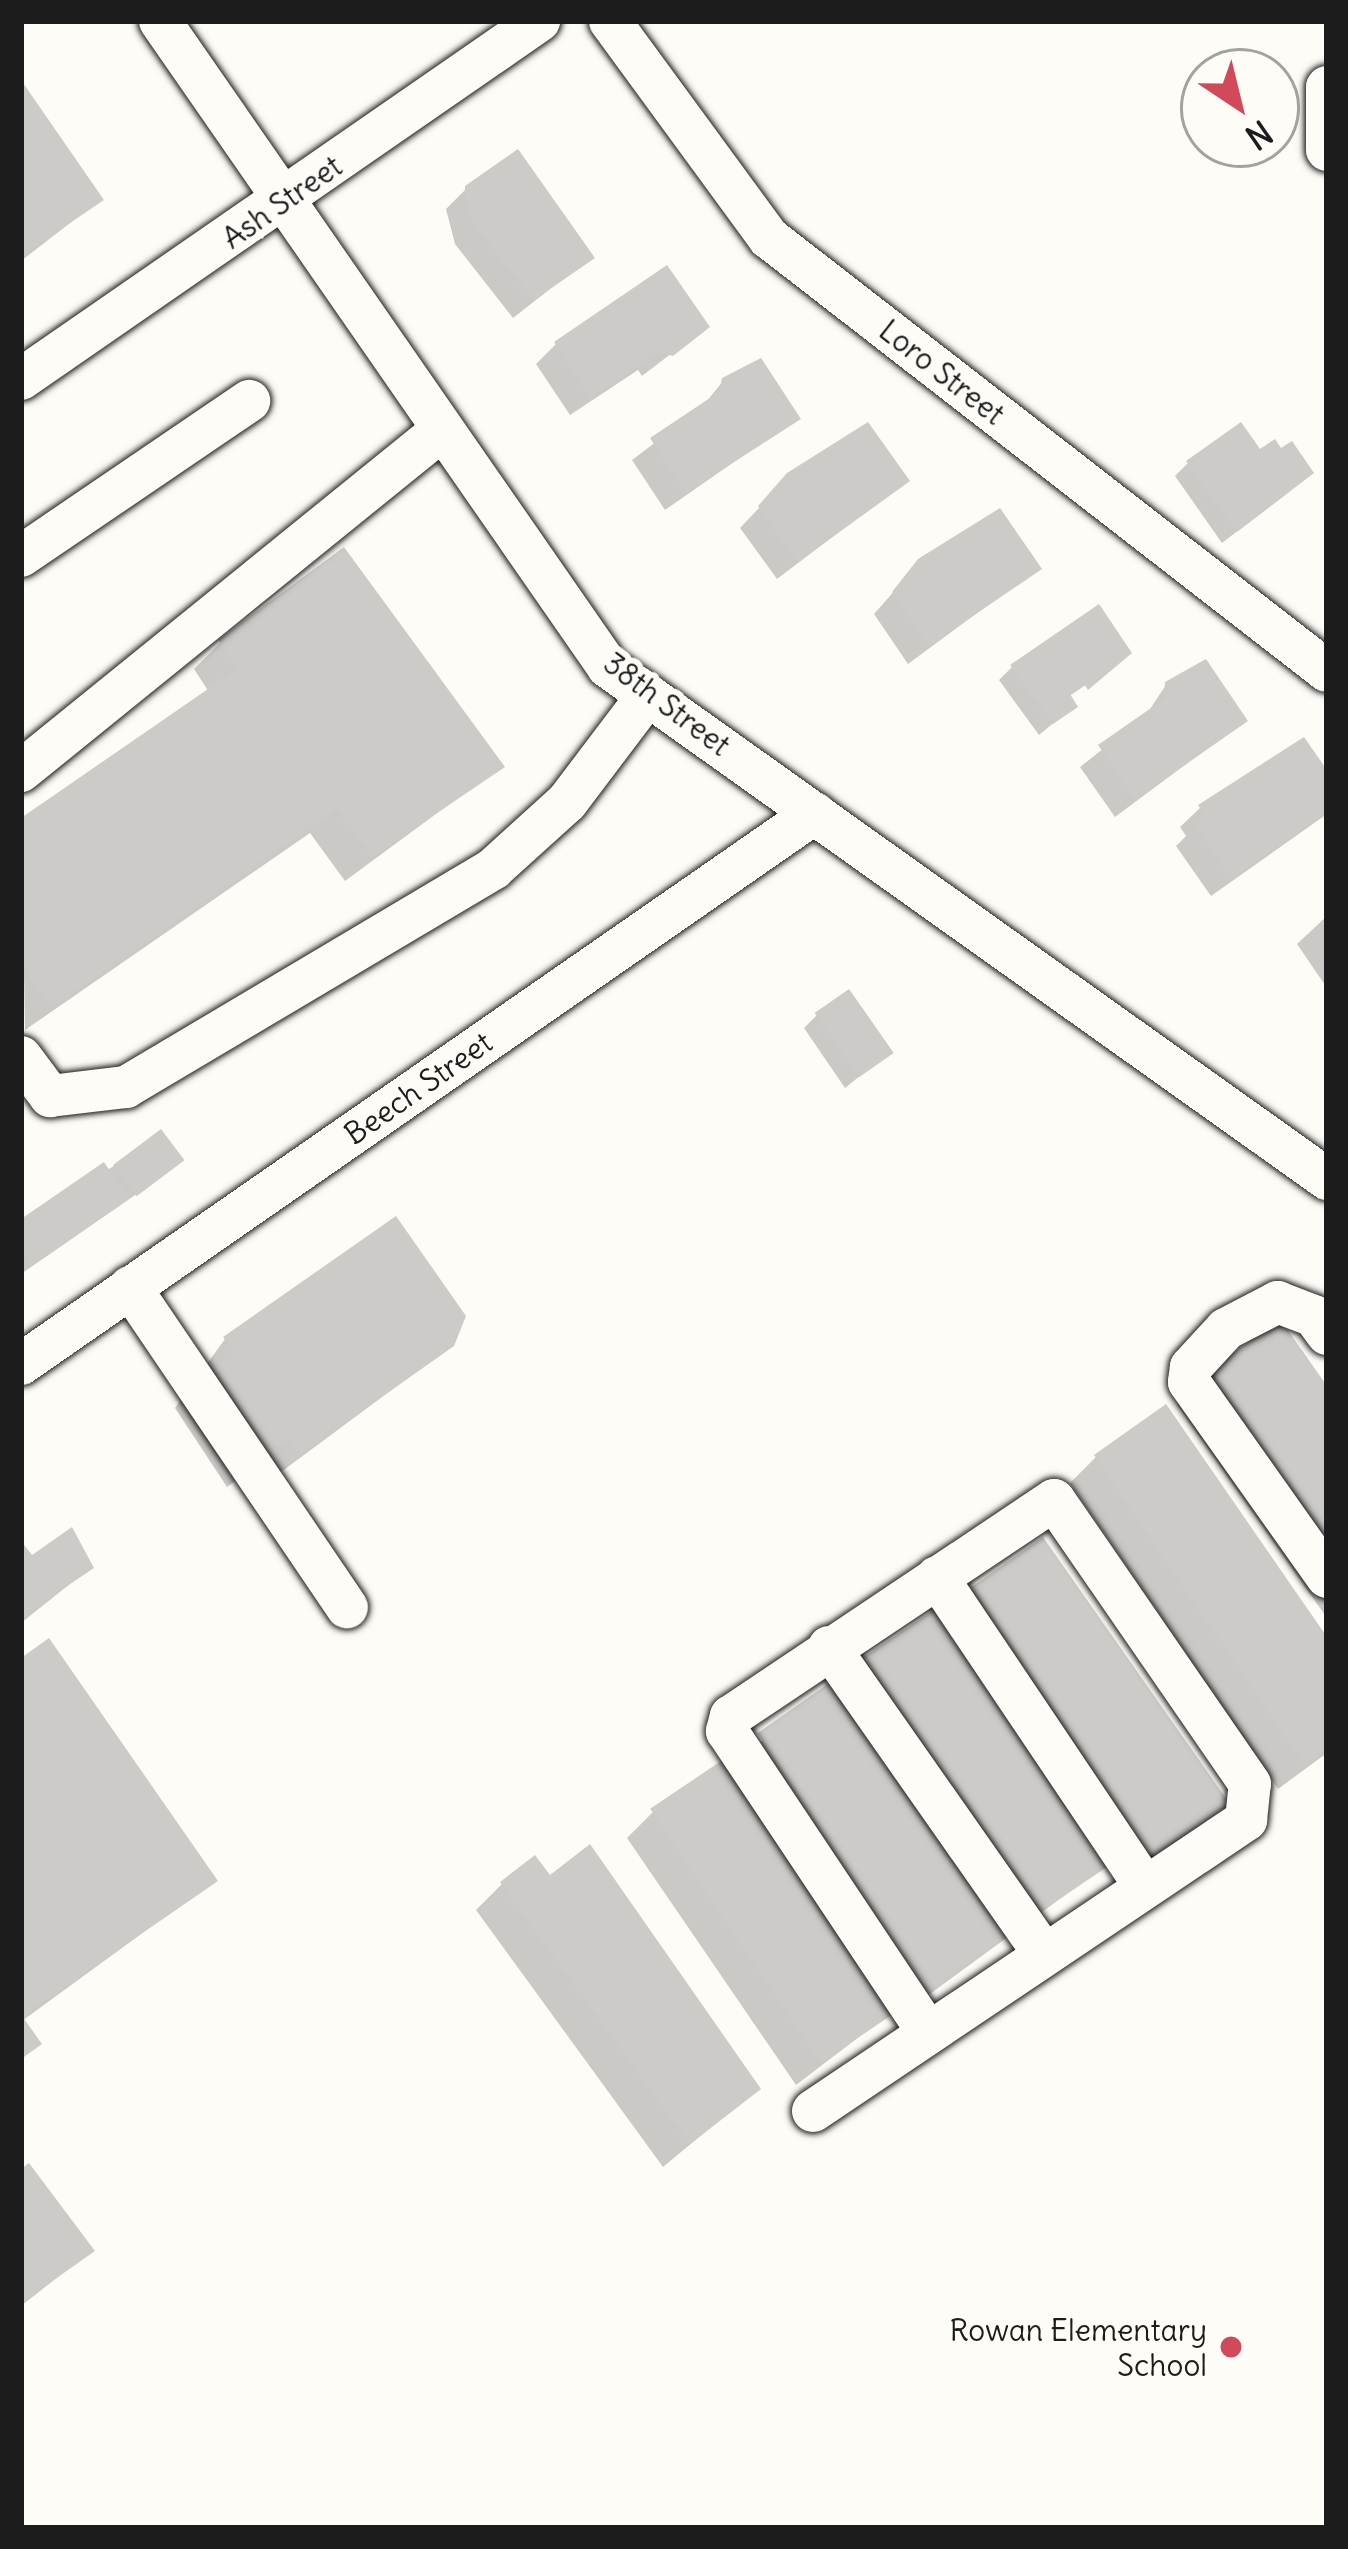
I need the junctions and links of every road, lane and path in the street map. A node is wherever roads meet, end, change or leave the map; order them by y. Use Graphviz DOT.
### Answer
graph roads {
  1 [pos="539,21"];
  2 [pos="610,21"];
  3 [pos="173,26"];
  4 [pos="1327,87"];
  5 [pos="1327,150"];
  6 [pos="283,203"];
  7 [pos="21,379"];
  8 [pos="249,401"];
  9 [pos="442,430"];
  10 [pos="21,556"];
  11 [pos="1327,671"];
  12 [pos="648,695"];
  13 [pos="21,771"];
  14 [pos="815,813"];
  15 [pos="21,1057"];
  16 [pos="1315,1170"];
  17 [pos="130,1287"];
  18 [pos="1327,1334"];
  19 [pos="21,1364"];
  20 [pos="937,1577"];
  21 [pos="1327,1577"];
  22 [pos="346,1608"];
  23 [pos="829,1647"];
  24 [pos="1145,1887"];
  25 [pos="1043,1953"];
  26 [pos="928,2032"];
  27 [pos="813,2111"];
  1 -- 6 [label="street, Ash Street"];
  2 -- 11 [label="street, Loro Street"];
  3 -- 6 [label="street, 38th Street"];
  4 -- 5 [label="street"];
  6 -- 7 [label="street, Ash Street"];
  6 -- 9 [label="street, 38th Street"];
  8 -- 10 [label="street"];
  9 -- 12 [label="street, 38th Street"];
  9 -- 13 [label="street"];
  12 -- 14 [label="street, 38th Street"];
  12 -- 15 [label="street"];
  14 -- 16 [label="street, 38th Street"];
  14 -- 17 [label="street, Beech Street"];
  17 -- 19 [label="street, Beech Street"];
  17 -- 22 [label="street"];
  18 -- 21 [label="street"];
  20 -- 23 [label="street"];
  20 -- 24 [label="street"];
  20 -- 24 [label="street"];
  23 -- 25 [label="street"];
  23 -- 26 [label="street"];
  24 -- 25 [label="street"];
  25 -- 26 [label="street"];
  26 -- 27 [label="street"];
}
